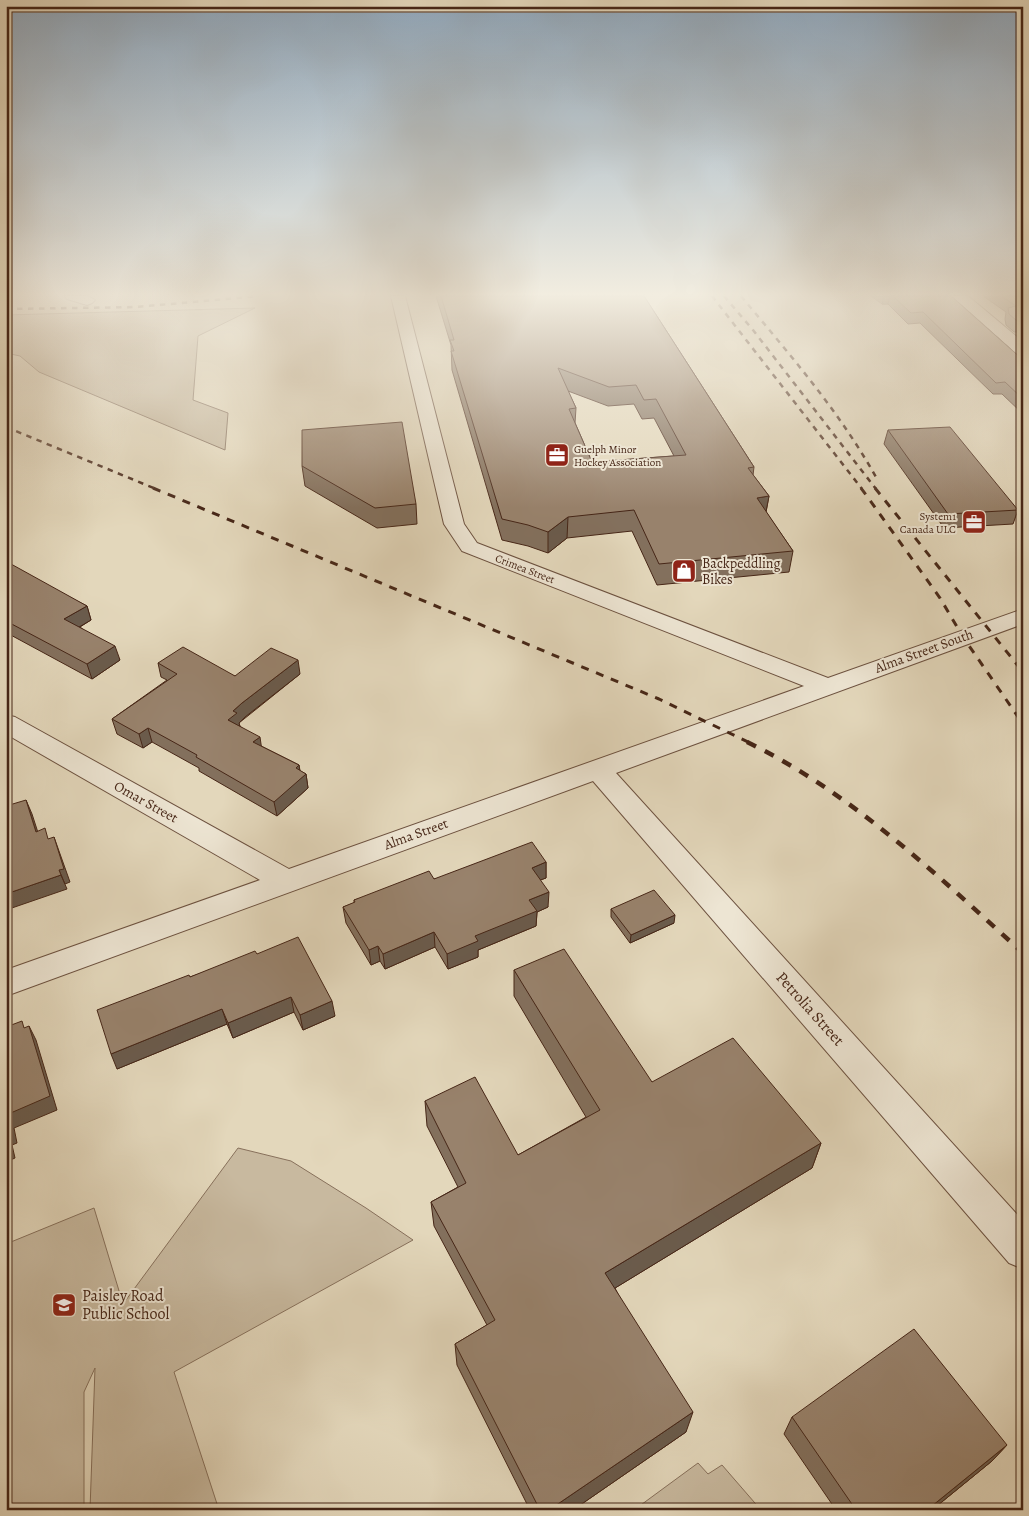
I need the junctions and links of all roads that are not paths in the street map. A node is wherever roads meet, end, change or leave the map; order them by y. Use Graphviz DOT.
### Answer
graph roads {
  1 [pos="415,367"];
  2 [pos="1023,616"];
  3 [pos="826,686"];
  4 [pos="6,723"];
  5 [pos="596,769"];
  6 [pos="286,881"];
  7 [pos="6,983"];
  8 [pos="1023,1250"];
  1 -- 3 [label="street, Crimea Street"];
  2 -- 3 [label="street, Alma Street South"];
  3 -- 5 [label="street, Alma Street"];
  4 -- 6 [label="street, Omar Street"];
  5 -- 6 [label="street, Alma Street"];
  5 -- 8 [label="street, Petrolia Street"];
  6 -- 7 [label="street, Alma Street"];
}
